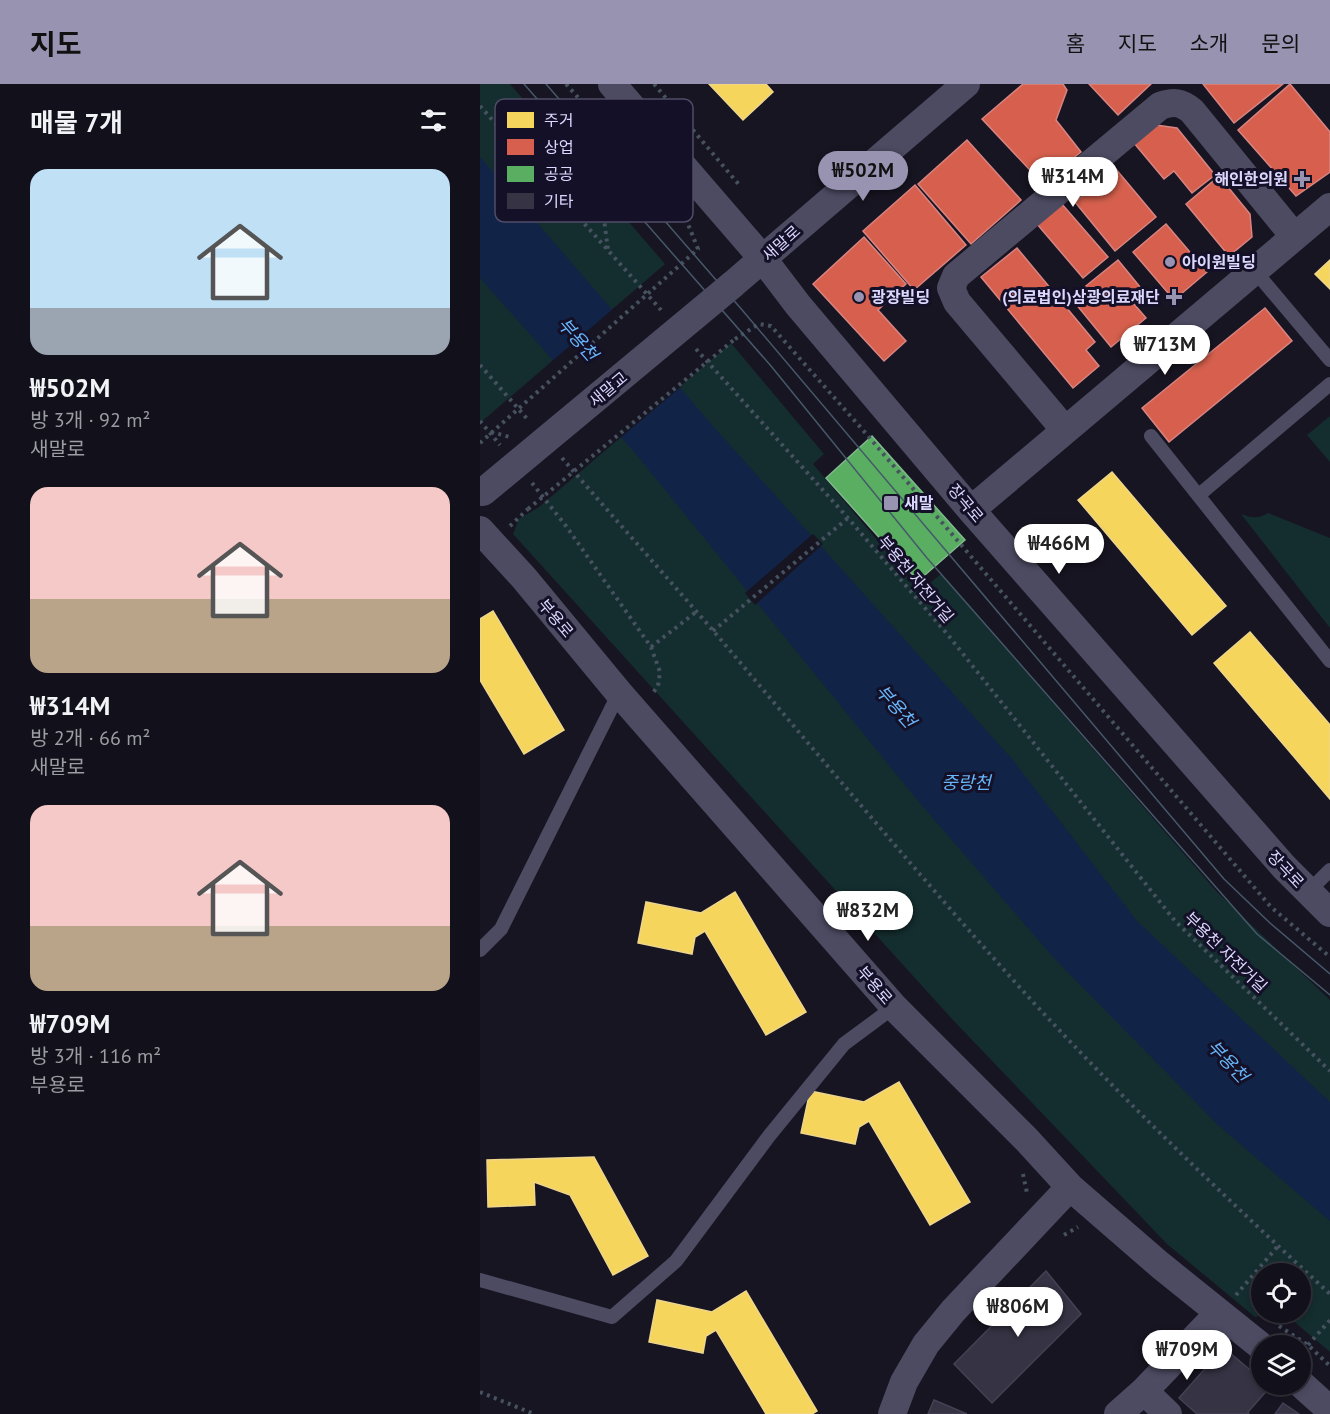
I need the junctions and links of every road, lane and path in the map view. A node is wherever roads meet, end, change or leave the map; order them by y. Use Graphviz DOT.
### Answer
graph roads {
  1 [pos="566,84"];
  2 [pos="612,84"];
  3 [pos="654,84"];
  4 [pos="966,84"];
  5 [pos="579,99"];
  6 [pos="625,99"];
  7 [pos="667,99"];
  8 [pos="480,106"];
  9 [pos="495,123"];
  10 [pos="693,130"];
  11 [pos="693,178"];
  12 [pos="741,187"];
  13 [pos="1330,207"];
  14 [pos="583,222"];
  15 [pos="604,222"];
  16 [pos="687,222"];
  17 [pos="1294,236"];
  18 [pos="608,250"];
  19 [pos="763,259"];
  20 [pos="1254,270"];
  21 [pos="732,285"];
  22 [pos="664,313"];
  23 [pos="696,348"];
  24 [pos="1330,360"];
  25 [pos="1330,384"];
  26 [pos="480,421"];
  27 [pos="1065,430"];
  28 [pos="1151,436"];
  29 [pos="480,443"];
  30 [pos="504,449"];
  31 [pos="525,475"];
  32 [pos="482,493"];
  33 [pos="1199,495"];
  34 [pos="528,509"];
  35 [pos="971,510"];
  36 [pos="848,518"];
  37 [pos="624,529"];
  38 [pos="480,530"];
  39 [pos="696,612"];
  40 [pos="713,631"];
  41 [pos="651,647"];
  42 [pos="1330,662"];
  43 [pos="627,703"];
  44 [pos="1330,870"];
  45 [pos="1308,892"];
  46 [pos="1330,914"];
  47 [pos="480,950"];
  48 [pos="1330,957"];
  49 [pos="894,1007"];
  50 [pos="1330,1071"];
  51 [pos="1016,1166"];
  52 [pos="1070,1187"];
  53 [pos="1030,1202"];
  54 [pos="1082,1225"];
  55 [pos="1060,1238"];
  56 [pos="1278,1246"];
  57 [pos="480,1281"];
  58 [pos="1330,1294"];
  59 [pos="1224,1308"];
  60 [pos="1330,1320"];
  61 [pos="1262,1335"];
  62 [pos="1268,1335"];
  63 [pos="1294,1335"];
  64 [pos="1311,1342"];
  65 [pos="1311,1348"];
  66 [pos="1330,1366"];
  67 [pos="1144,1391"];
  68 [pos="480,1392"];
  69 [pos="1311,1393"];
  70 [pos="1330,1410"];
  71 [pos="534,1414"];
  72 [pos="892,1414"];
  73 [pos="1118,1414"];
  74 [pos="1168,1414"];
  1 -- 5 [label="path"];
  2 -- 6 [label="street, 장곡로"];
  3 -- 7 [label="path"];
  4 -- 19 [label="street, 새말로"];
  8 -- 9 [label="path"];
  10 -- 12 [label="path"];
  11 -- 19 [label="street, 장곡로"];
  13 -- 17 [label="street"];
  14 -- 18 [label="path"];
  15 -- 18 [label="path"];
  16 -- 29 [label="path, bridge"];
  17 -- 20 [label="street"];
  17 -- 27 [label="street"];
  18 -- 22 [label="path"];
  19 -- 21 [label="street, 새말로"];
  19 -- 35 [label="street, 장곡로"];
  20 -- 24 [label="lane"];
  20 -- 27 [label="street"];
  21 -- 32 [label="street, 새말교, bridge"];
  23 -- 36 [label="path, 부용천 자전거길"];
  25 -- 33 [label="lane"];
  26 -- 30 [label="path"];
  27 -- 35 [label="street"];
  28 -- 33 [label="lane"];
  31 -- 41 [label="path"];
  33 -- 42 [label="lane"];
  34 -- 48 [label="path, bridge"];
  35 -- 45 [label="street, 장곡로"];
  36 -- 40 [label="path"];
  36 -- 50 [label="path, 부용천 자전거길"];
  37 -- 39 [label="path"];
  38 -- 43 [label="street, 부용로"];
  39 -- 40 [label="path"];
  39 -- 41 [label="path"];
  40 -- 56 [label="path"];
  41 -- 43 [label="path"];
  43 -- 47 [label="lane"];
  43 -- 49 [label="street, 부용로"];
  44 -- 45 [label="lane"];
  45 -- 46 [label="street, 장곡로"];
  49 -- 52 [label="street, 부용로"];
  49 -- 57 [label="lane"];
  51 -- 53 [label="path"];
  52 -- 59 [label="street, 부용로"];
  52 -- 72 [label="street"];
  54 -- 55 [label="path"];
  56 -- 58 [label="path"];
  56 -- 59 [label="path"];
  59 -- 61 [label="street, 부용로"];
  59 -- 67 [label="street"];
  60 -- 64 [label="path"];
  62 -- 63 [label="path"];
  65 -- 66 [label="path"];
  67 -- 73 [label="street"];
  67 -- 74 [label="street"];
  68 -- 71 [label="path"];
  69 -- 70 [label="street"];
}
